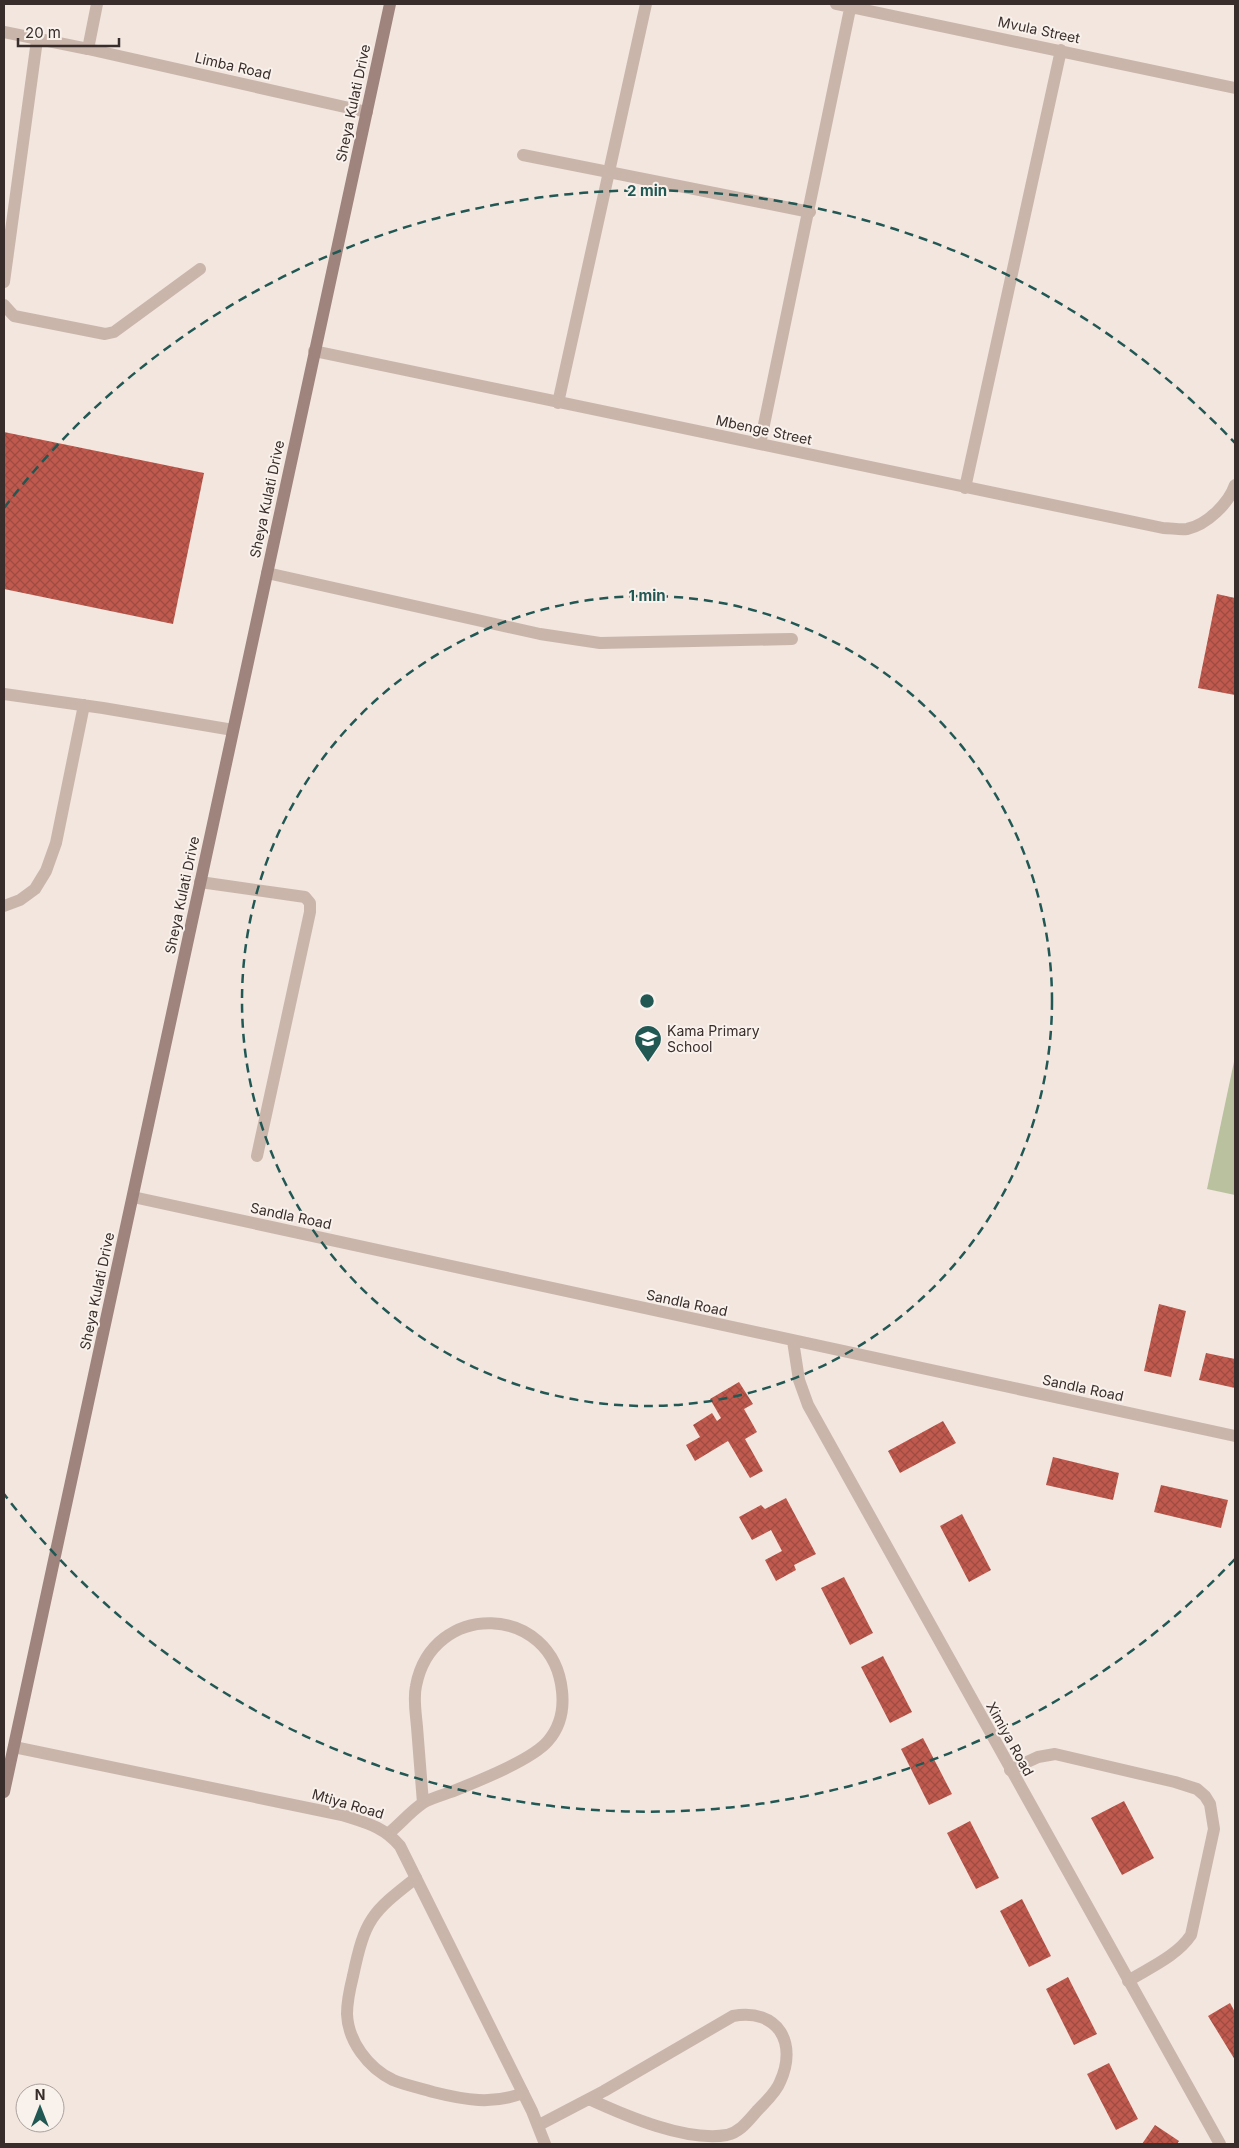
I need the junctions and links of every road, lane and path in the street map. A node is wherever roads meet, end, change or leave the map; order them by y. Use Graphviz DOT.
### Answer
graph roads {
  1 [pos="97,4"];
  2 [pos="390,4"];
  3 [pos="646,4"];
  4 [pos="836,4"];
  5 [pos="850,5"];
  6 [pos="4,32"];
  7 [pos="37,40"];
  8 [pos="88,49"];
  9 [pos="1061,50"];
  10 [pos="1235,88"];
  11 [pos="367,112"];
  12 [pos="523,155"];
  13 [pos="609,172"];
  14 [pos="810,212"];
  15 [pos="200,269"];
  16 [pos="4,282"];
  17 [pos="4,305"];
  18 [pos="314,351"];
  19 [pos="558,403"];
  20 [pos="760,444"];
  21 [pos="1235,485"];
  22 [pos="964,488"];
  23 [pos="267,573"];
  24 [pos="792,639"];
  25 [pos="4,694"];
  26 [pos="84,706"];
  27 [pos="232,730"];
  28 [pos="200,882"];
  29 [pos="4,906"];
  30 [pos="257,1156"];
  31 [pos="133,1197"];
  32 [pos="793,1341"];
  33 [pos="1235,1436"];
  34 [pos="14,1747"];
  35 [pos="1010,1770"];
  36 [pos="4,1792"];
  37 [pos="424,1803"];
  38 [pos="389,1833"];
  39 [pos="416,1878"];
  40 [pos="1128,1981"];
  41 [pos="523,2093"];
  42 [pos="589,2099"];
  43 [pos="539,2125"];
  44 [pos="545,2144"];
  45 [pos="1220,2144"];
  1 -- 8 [label="street"];
  2 -- 11 [label="street, Sheya Kulati Drive"];
  3 -- 13 [label="street"];
  4 -- 5 [label="street, Mvula Street"];
  5 -- 9 [label="street, Mvula Street"];
  5 -- 14 [label="street"];
  6 -- 7 [label="street, Limba Road"];
  7 -- 8 [label="street, Limba Road"];
  7 -- 16 [label="street"];
  8 -- 11 [label="street, Limba Road"];
  9 -- 10 [label="street, Mvula Street"];
  9 -- 22 [label="street"];
  11 -- 18 [label="street, Sheya Kulati Drive"];
  12 -- 13 [label="street"];
  13 -- 14 [label="street"];
  13 -- 19 [label="street"];
  14 -- 20 [label="street"];
  15 -- 17 [label="street"];
  18 -- 19 [label="street, Mbenge Street"];
  18 -- 23 [label="street, Sheya Kulati Drive"];
  19 -- 20 [label="street, Mbenge Street"];
  20 -- 22 [label="street, Mbenge Street"];
  21 -- 22 [label="street, Mbenge Street"];
  23 -- 24 [label="street"];
  23 -- 27 [label="street, Sheya Kulati Drive"];
  25 -- 26 [label="street"];
  26 -- 27 [label="street"];
  26 -- 29 [label="street"];
  27 -- 28 [label="street, Sheya Kulati Drive"];
  28 -- 30 [label="street"];
  28 -- 31 [label="street, Sheya Kulati Drive"];
  31 -- 32 [label="street, Sandla Road"];
  31 -- 34 [label="street, Sheya Kulati Drive"];
  32 -- 33 [label="street, Sandla Road"];
  32 -- 35 [label="street, Ximiya Road"];
  34 -- 36 [label="street, Sheya Kulati Drive"];
  34 -- 38 [label="street, Mtiya Road"];
  35 -- 40 [label="street, Ximiya Road"];
  35 -- 40 [label="street"];
  37 -- 37 [label="street"];
  37 -- 38 [label="street"];
  38 -- 39 [label="street, Mtiya Road"];
  39 -- 41 [label="street, Mtiya Road"];
  39 -- 41 [label="street"];
  40 -- 45 [label="street, Ximiya Road"];
  41 -- 43 [label="street, Mtiya Road"];
  42 -- 42 [label="street"];
  42 -- 43 [label="street"];
  43 -- 44 [label="street, Mtiya Road"];
}
